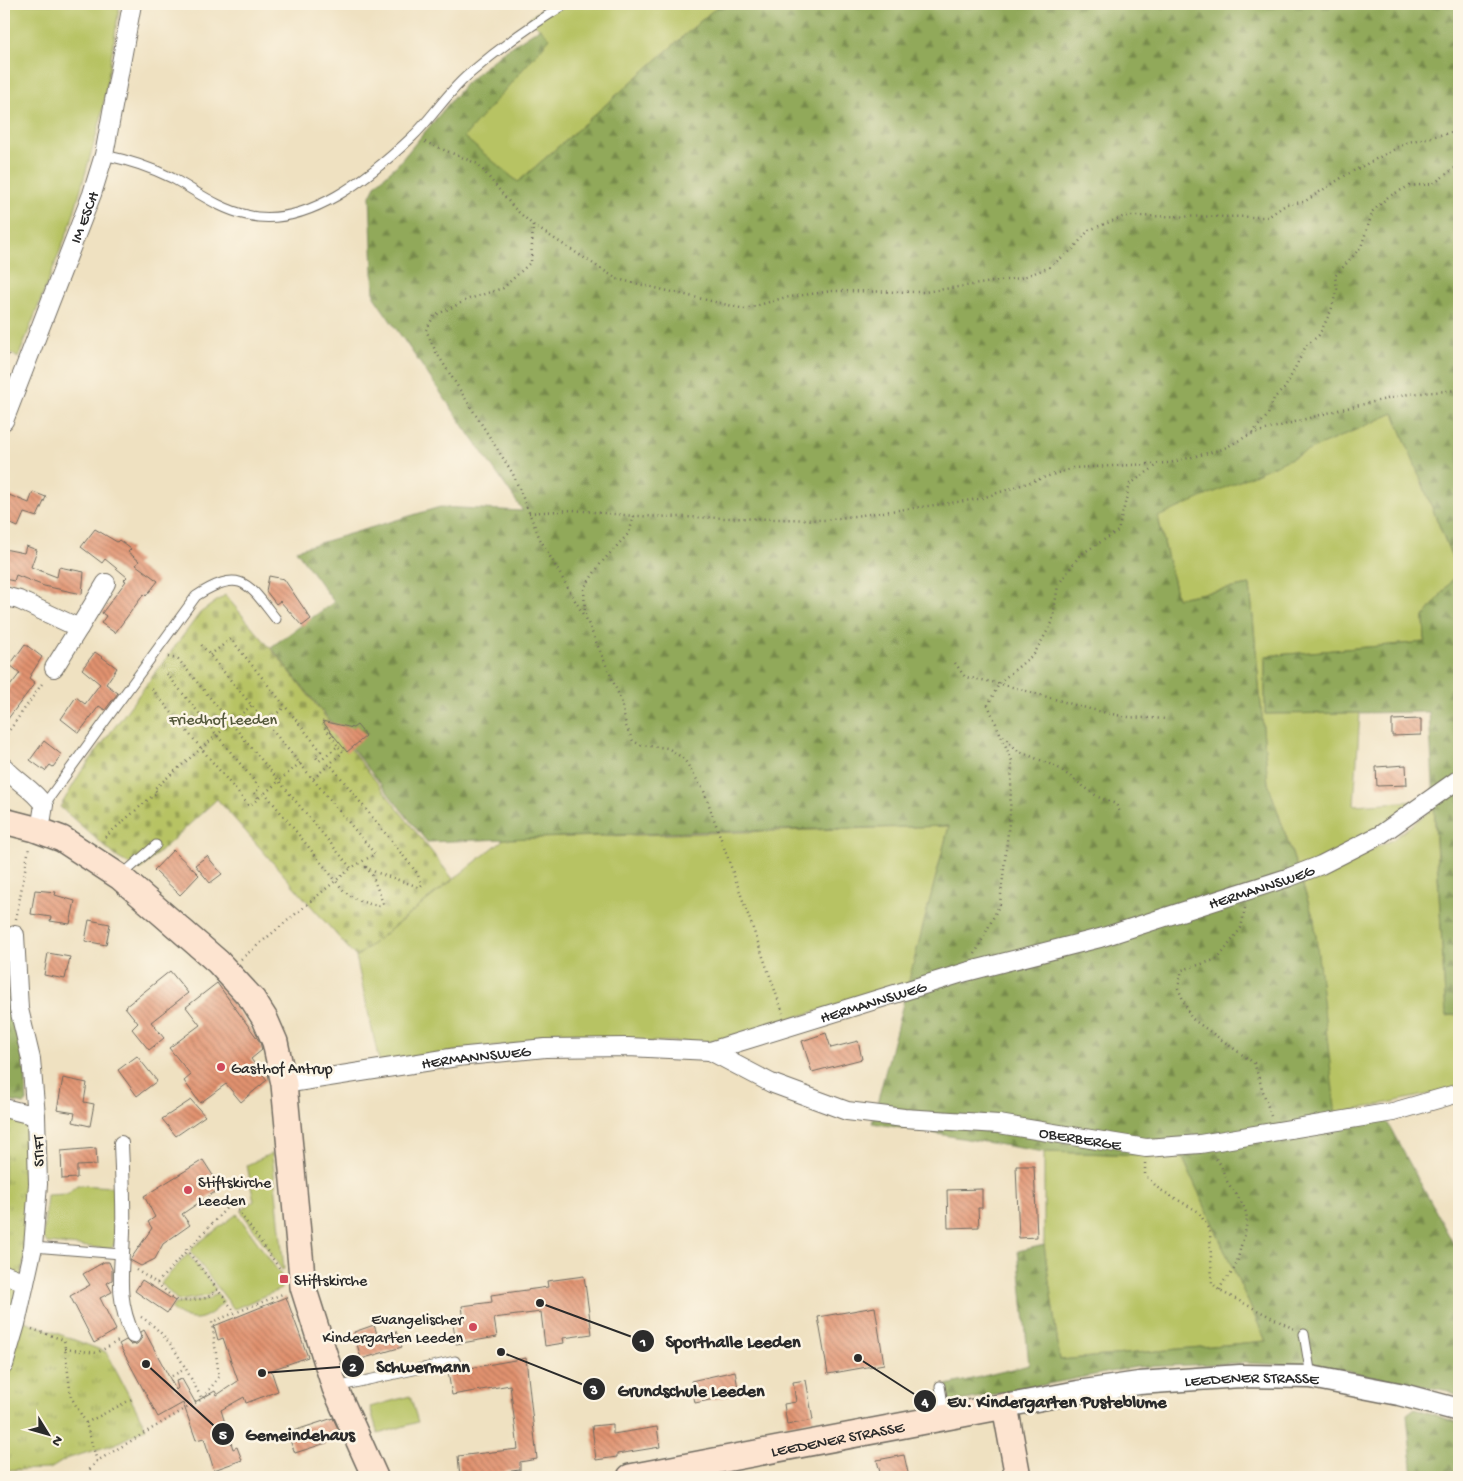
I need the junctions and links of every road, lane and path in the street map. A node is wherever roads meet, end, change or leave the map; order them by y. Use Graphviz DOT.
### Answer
graph roads {
  1 [pos="132,4"];
  2 [pos="566,4"];
  3 [pos="1459,131"];
  4 [pos="412,137"];
  5 [pos="104,155"];
  6 [pos="1459,165"];
  7 [pos="533,225"];
  8 [pos="1459,390"];
  9 [pos="4,420"];
  10 [pos="1251,434"];
  11 [pos="1158,466"];
  12 [pos="529,513"];
  13 [pos="634,516"];
  14 [pos="106,582"];
  15 [pos="4,596"];
  16 [pos="585,616"];
  17 [pos="276,619"];
  18 [pos="79,628"];
  19 [pos="199,642"];
  20 [pos="210,655"];
  21 [pos="168,657"];
  22 [pos="955,663"];
  23 [pos="54,668"];
  24 [pos="167,674"];
  25 [pos="1000,682"];
  26 [pos="152,689"];
  27 [pos="252,705"];
  28 [pos="285,707"];
  29 [pos="1166,719"];
  30 [pos="266,722"];
  31 [pos="230,723"];
  32 [pos="323,723"];
  33 [pos="217,735"];
  34 [pos="1002,735"];
  35 [pos="4,738"];
  36 [pos="338,746"];
  37 [pos="201,748"];
  38 [pos="329,763"];
  39 [pos="300,764"];
  40 [pos="4,767"];
  41 [pos="313,779"];
  42 [pos="1459,779"];
  43 [pos="279,782"];
  44 [pos="265,794"];
  45 [pos="259,799"];
  46 [pos="44,805"];
  47 [pos="1121,814"];
  48 [pos="4,821"];
  49 [pos="37,830"];
  50 [pos="105,837"];
  51 [pos="156,846"];
  52 [pos="362,862"];
  53 [pos="366,866"];
  54 [pos="351,868"];
  55 [pos="120,877"];
  56 [pos="336,882"];
  57 [pos="1249,890"];
  58 [pos="15,935"];
  59 [pos="257,948"];
  60 [pos="966,972"];
  61 [pos="788,1027"];
  62 [pos="710,1051"];
  63 [pos="284,1084"];
  64 [pos="1459,1093"];
  65 [pos="4,1108"];
  66 [pos="36,1116"];
  67 [pos="1277,1131"];
  68 [pos="121,1143"];
  69 [pos="1200,1144"];
  70 [pos="1146,1148"];
  71 [pos="33,1247"];
  72 [pos="186,1249"];
  73 [pos="121,1254"];
  74 [pos="4,1274"];
  75 [pos="25,1282"];
  76 [pos="157,1283"];
  77 [pos="302,1287"];
  78 [pos="218,1289"];
  79 [pos="1220,1291"];
  80 [pos="235,1312"];
  81 [pos="124,1314"];
  82 [pos="16,1324"];
  83 [pos="1304,1334"];
  84 [pos="132,1335"];
  85 [pos="65,1349"];
  86 [pos="455,1361"];
  87 [pos="4,1365"];
  88 [pos="185,1369"];
  89 [pos="172,1376"];
  90 [pos="1311,1377"];
  91 [pos="940,1386"];
  92 [pos="335,1388"];
  93 [pos="134,1398"];
  94 [pos="202,1399"];
  95 [pos="1005,1406"];
  96 [pos="1459,1410"];
  97 [pos="945,1416"];
  98 [pos="86,1423"];
  99 [pos="97,1461"];
  100 [pos="367,1474"];
  101 [pos="83,1477"];
  102 [pos="630,1477"];
  103 [pos="1018,1477"];
  1 -- 5 [label="street, IM ESCH"];
  2 -- 4 [label="lane"];
  3 -- 7 [label="path"];
  4 -- 5 [label="lane"];
  4 -- 7 [label="path"];
  5 -- 9 [label="street, IM ESCH"];
  6 -- 10 [label="path"];
  7 -- 12 [label="path"];
  8 -- 10 [label="path"];
  10 -- 11 [label="path"];
  11 -- 13 [label="path"];
  11 -- 25 [label="path"];
  12 -- 13 [label="path"];
  12 -- 16 [label="path"];
  13 -- 16 [label="path"];
  14 -- 18 [label="street"];
  15 -- 18 [label="street"];
  16 -- 61 [label="path"];
  17 -- 46 [label="lane"];
  18 -- 23 [label="street"];
  19 -- 20 [label="path"];
  20 -- 27 [label="path"];
  20 -- 28 [label="path"];
  21 -- 31 [label="path"];
  22 -- 25 [label="path"];
  23 -- 35 [label="path"];
  24 -- 33 [label="path"];
  25 -- 29 [label="path"];
  25 -- 34 [label="path"];
  26 -- 37 [label="path"];
  27 -- 30 [label="path"];
  27 -- 31 [label="path"];
  28 -- 30 [label="path"];
  28 -- 36 [label="path"];
  30 -- 39 [label="path"];
  31 -- 33 [label="path"];
  31 -- 43 [label="path"];
  32 -- 36 [label="path"];
  33 -- 37 [label="path"];
  33 -- 45 [label="path"];
  34 -- 47 [label="path"];
  34 -- 60 [label="path"];
  36 -- 38 [label="path"];
  37 -- 45 [label="path"];
  37 -- 50 [label="path"];
  38 -- 41 [label="path"];
  38 -- 53 [label="path"];
  39 -- 41 [label="path"];
  39 -- 43 [label="path"];
  40 -- 46 [label="street"];
  41 -- 52 [label="path"];
  42 -- 57 [label="street, HERMANNSWEG"];
  43 -- 44 [label="path"];
  43 -- 54 [label="path"];
  44 -- 45 [label="path"];
  44 -- 56 [label="path"];
  46 -- 49 [label="street"];
  48 -- 49 [label="main road"];
  49 -- 55 [label="main road"];
  49 -- 58 [label="path"];
  51 -- 55 [label="lane"];
  52 -- 53 [label="path"];
  52 -- 54 [label="path"];
  53 -- 56 [label="path"];
  54 -- 56 [label="path"];
  55 -- 63 [label="main road"];
  56 -- 59 [label="path"];
  57 -- 60 [label="street, HERMANNSWEG"];
  57 -- 67 [label="path"];
  58 -- 66 [label="street, STIFT"];
  60 -- 61 [label="street, HERMANNSWEG"];
  61 -- 62 [label="street, HERMANNSWEG"];
  62 -- 63 [label="street, HERMANNSWEG"];
  62 -- 70 [label="street, OBERBERGE"];
  63 -- 77 [label="main road"];
  64 -- 67 [label="street, OBERBERGE"];
  65 -- 66 [label="street"];
  66 -- 71 [label="street, STIFT"];
  67 -- 69 [label="street, OBERBERGE"];
  68 -- 73 [label="street"];
  69 -- 70 [label="street, OBERBERGE"];
  69 -- 79 [label="path"];
  70 -- 79 [label="path"];
  71 -- 73 [label="lane"];
  71 -- 75 [label="street, STIFT"];
  72 -- 76 [label="path"];
  72 -- 77 [label="path"];
  72 -- 78 [label="path"];
  73 -- 76 [label="path"];
  73 -- 81 [label="street"];
  74 -- 75 [label="street"];
  75 -- 82 [label="street, STIFT"];
  76 -- 78 [label="path"];
  77 -- 80 [label="path"];
  77 -- 92 [label="main road"];
  78 -- 80 [label="path"];
  79 -- 83 [label="path"];
  80 -- 94 [label="path"];
  81 -- 84 [label="street"];
  81 -- 88 [label="path"];
  82 -- 85 [label="path"];
  82 -- 87 [label="street, STIFT"];
  83 -- 90 [label="lane"];
  84 -- 85 [label="path"];
  85 -- 98 [label="path"];
  86 -- 92 [label="lane"];
  88 -- 89 [label="path"];
  88 -- 94 [label="path"];
  90 -- 95 [label="street, LEEDENER STRASSE"];
  90 -- 96 [label="street, LEEDENER STRASSE"];
  91 -- 97 [label="lane"];
  92 -- 100 [label="main road"];
  93 -- 98 [label="path"];
  94 -- 99 [label="path"];
  95 -- 97 [label="main road, LEEDENER STRASSE"];
  95 -- 103 [label="main road"];
  97 -- 102 [label="main road, LEEDENER STRASSE"];
  98 -- 99 [label="path"];
  99 -- 101 [label="path"];
}
